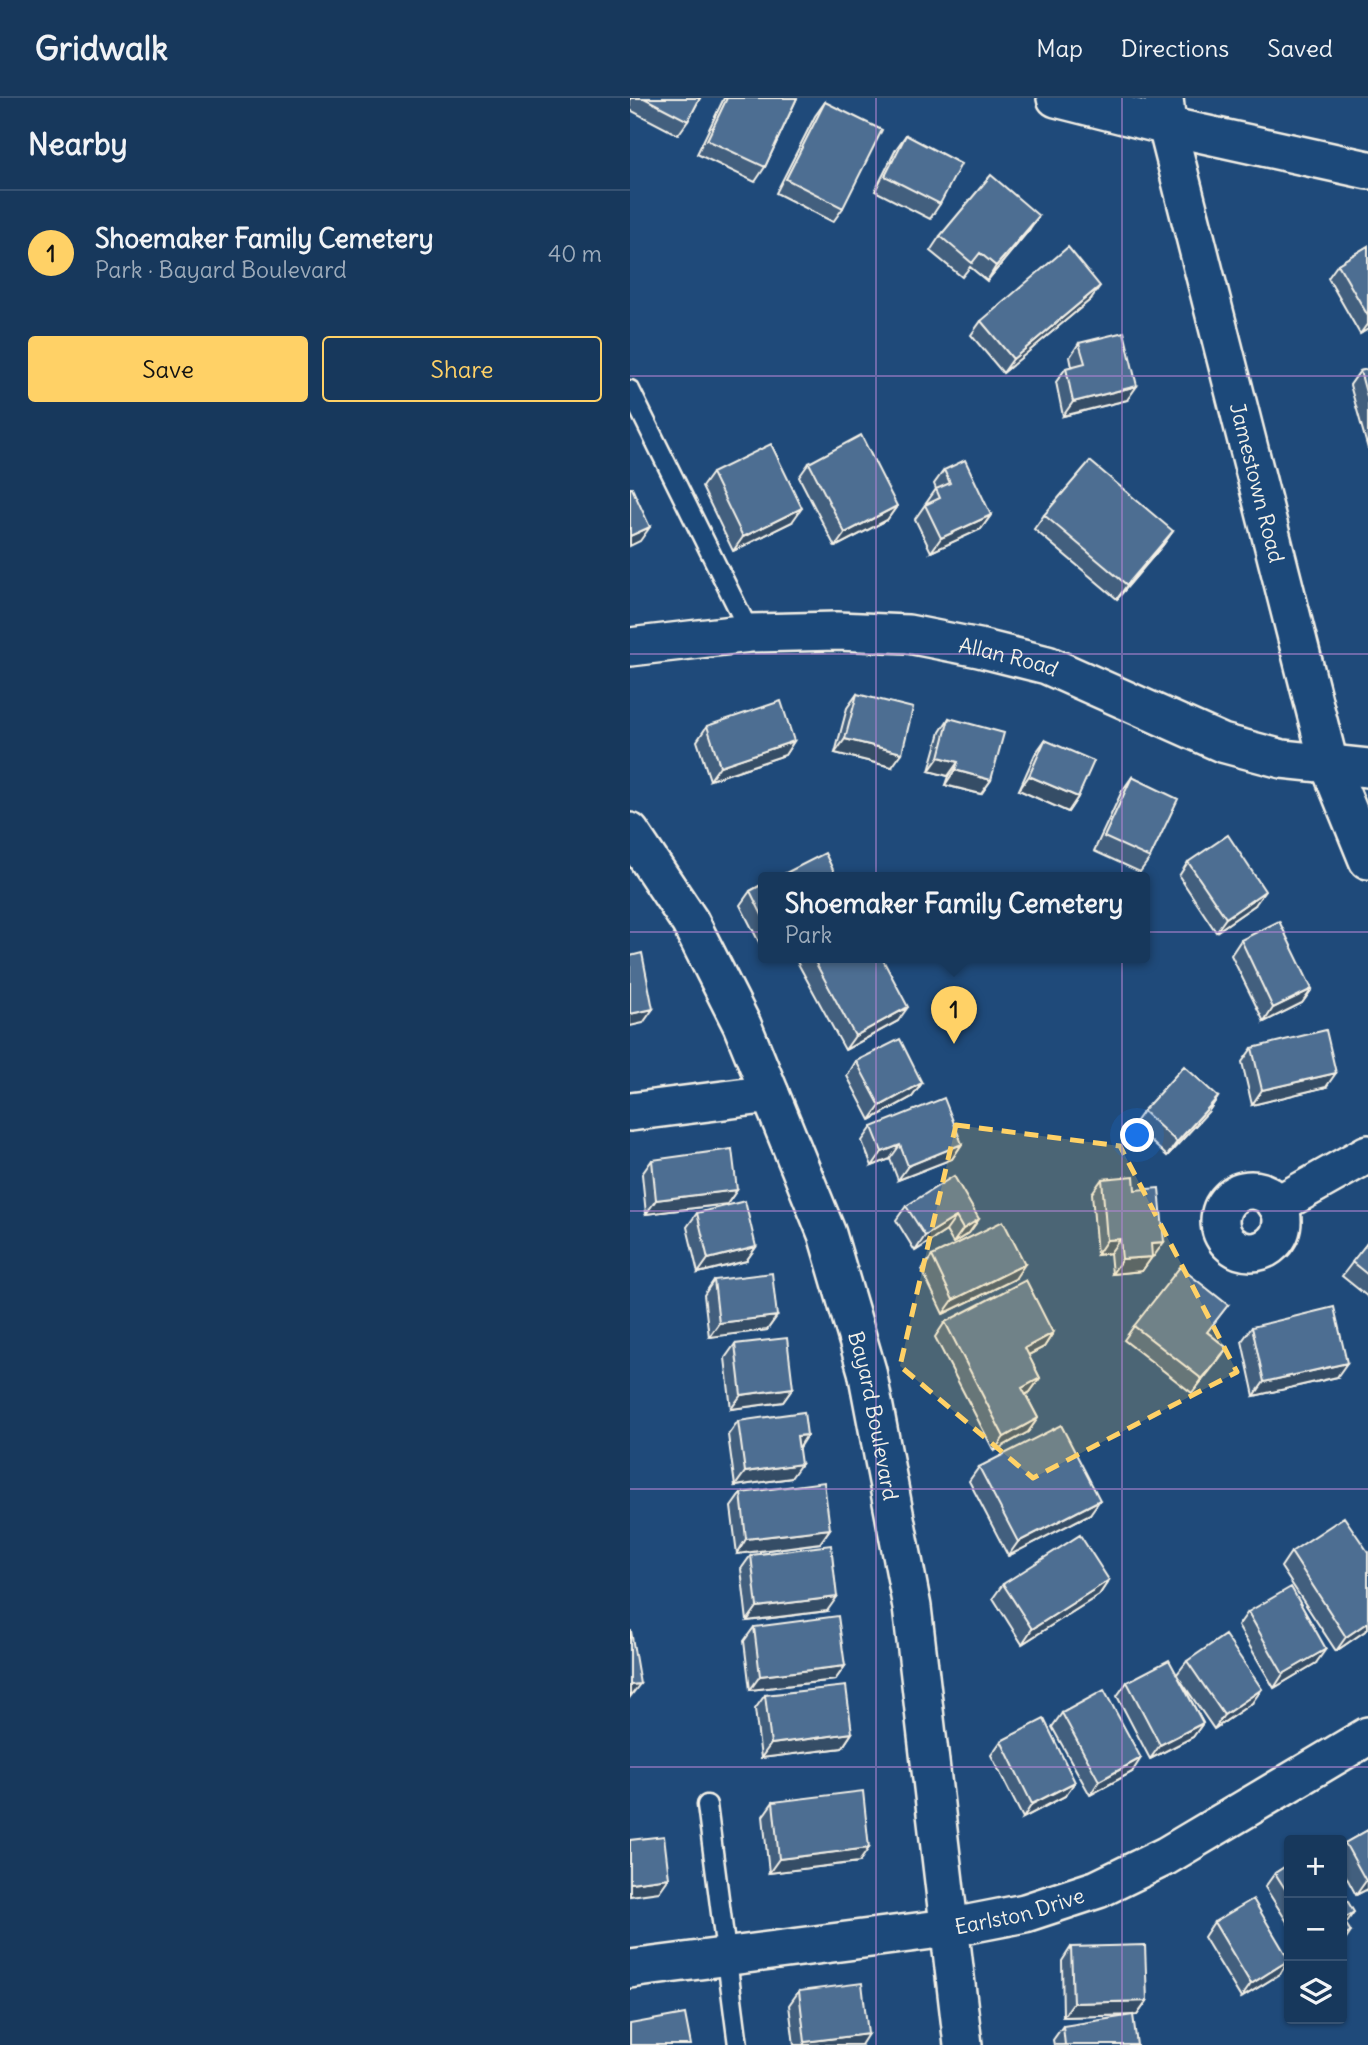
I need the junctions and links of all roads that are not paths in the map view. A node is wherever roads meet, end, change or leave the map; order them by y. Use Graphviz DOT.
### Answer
graph roads {
  1 [pos="1056,98"];
  2 [pos="1166,112"];
  3 [pos="1368,170"];
  4 [pos="630,390"];
  5 [pos="750,633"];
  6 [pos="630,647"];
  7 [pos="1329,764"];
  8 [pos="1368,768"];
  9 [pos="630,832"];
  10 [pos="1368,860"];
  11 [pos="770,1094"];
  12 [pos="630,1112"];
  13 [pos="1368,1154"];
  14 [pos="1277,1205"];
  15 [pos="1368,1736"];
  16 [pos="707,1805"];
  17 [pos="948,1928"];
  18 [pos="727,1956"];
  19 [pos="630,1969"];
  20 [pos="738,2045"];
  21 [pos="963,2045"];
  1 -- 2 [label="street"];
  2 -- 3 [label="street"];
  2 -- 7 [label="street, Jamestown Road"];
  4 -- 5 [label="lane"];
  5 -- 6 [label="street, Allan Road"];
  5 -- 7 [label="street, Allan Road"];
  7 -- 8 [label="street, Allan Road"];
  7 -- 10 [label="street, Jamestown Road"];
  9 -- 11 [label="street, Bayard Boulevard"];
  11 -- 12 [label="street"];
  11 -- 17 [label="street, Bayard Boulevard"];
  13 -- 14 [label="street"];
  15 -- 17 [label="street, Earlston Drive"];
  16 -- 18 [label="lane"];
  17 -- 18 [label="street, Earlston Drive"];
  17 -- 21 [label="street, Bayard Boulevard"];
  18 -- 19 [label="street, Earlston Drive"];
  18 -- 20 [label="lane"];
}
